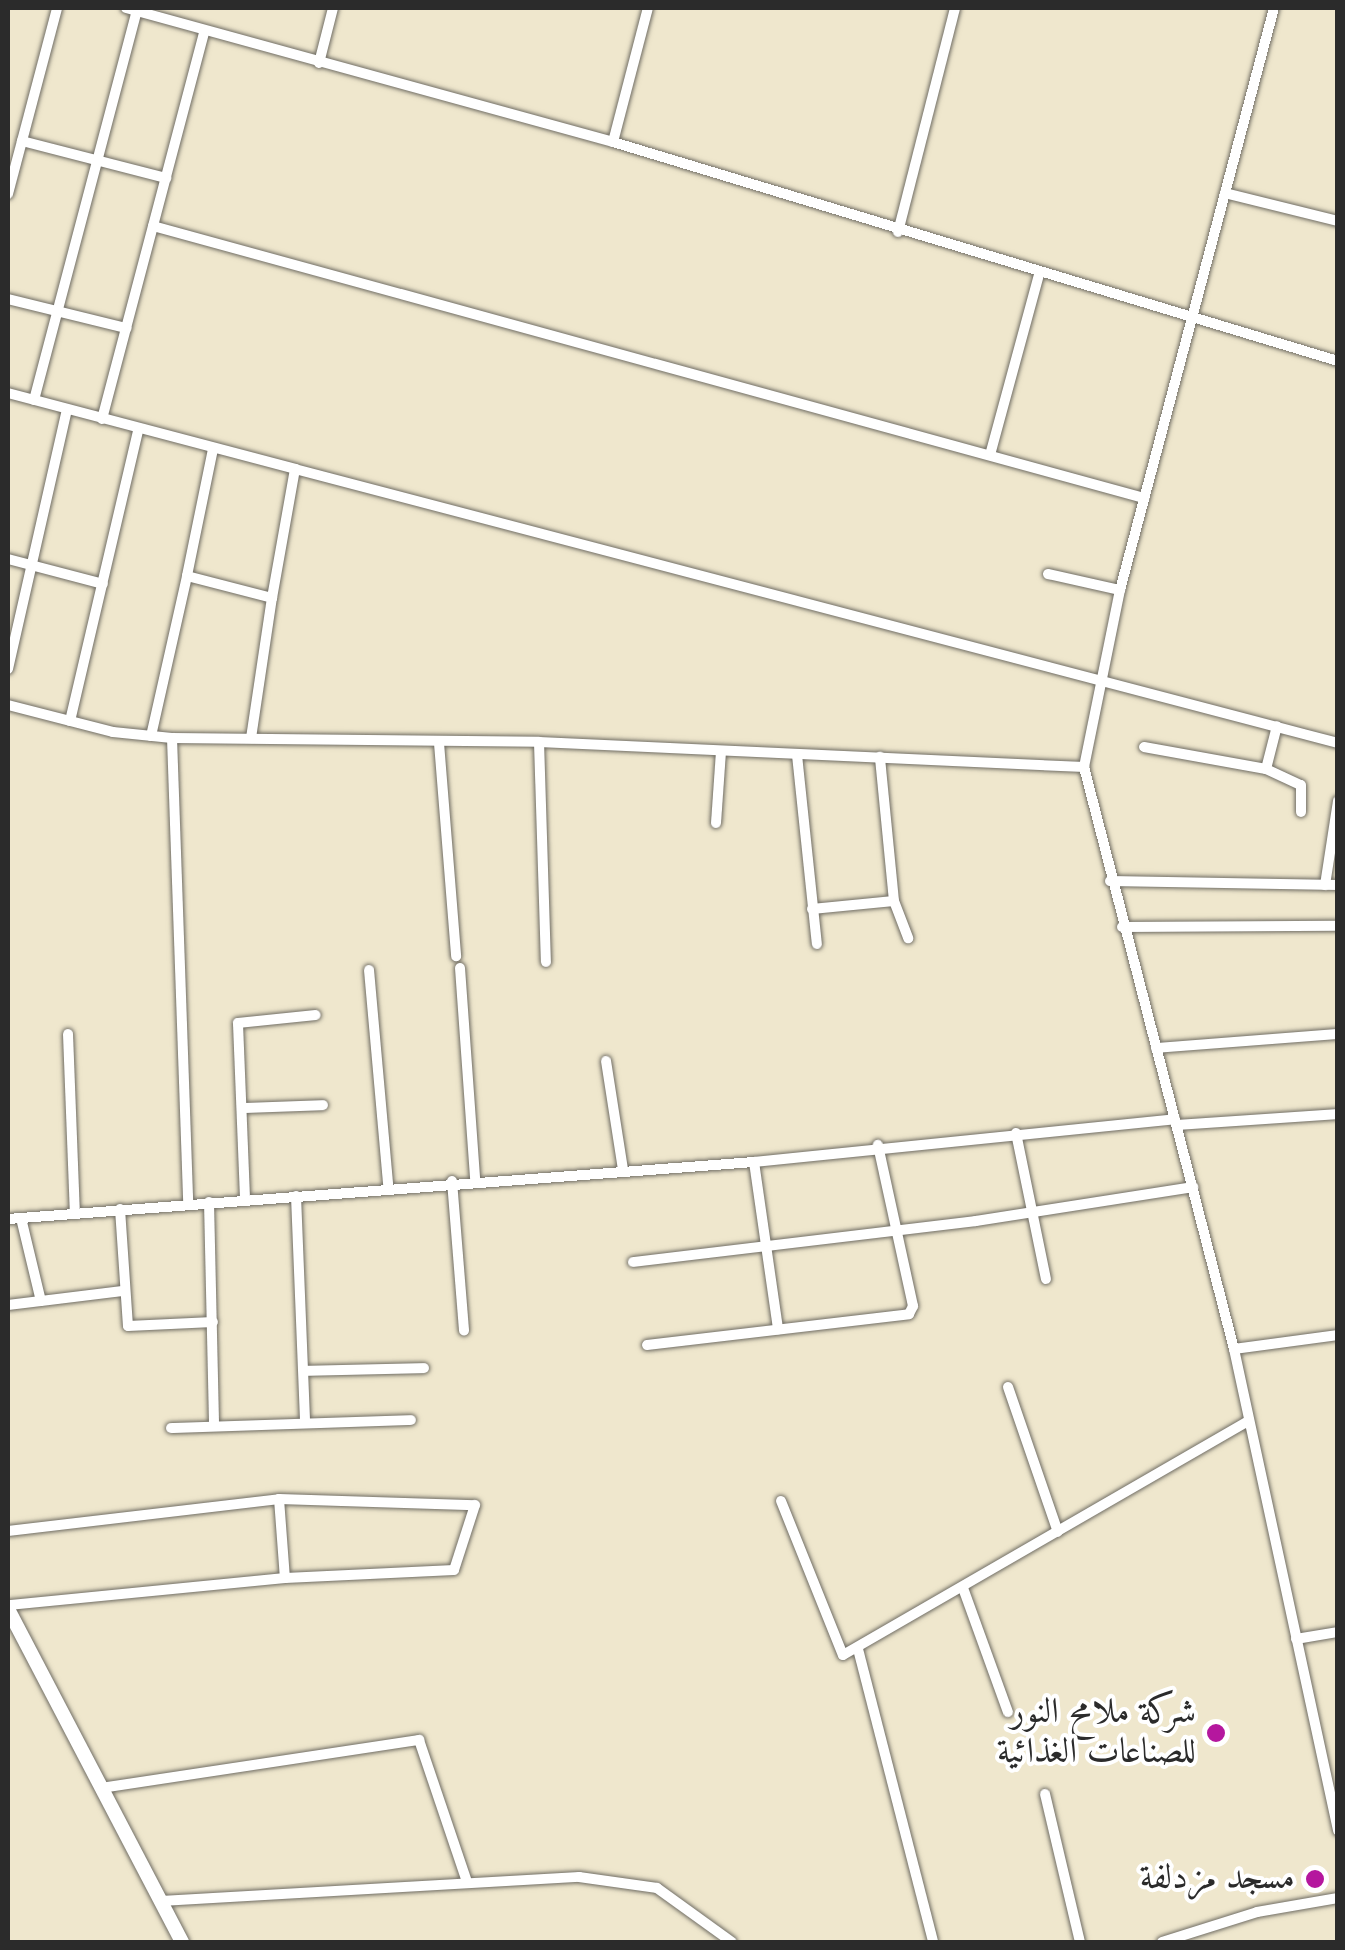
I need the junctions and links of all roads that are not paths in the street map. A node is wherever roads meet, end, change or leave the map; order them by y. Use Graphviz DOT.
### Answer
graph roads {
  1 [pos="58,8"];
  2 [pos="334,8"];
  3 [pos="648,8"];
  4 [pos="955,8"];
  5 [pos="1274,8"];
  6 [pos="131,9"];
  7 [pos="205,30"];
  8 [pos="319,62"];
  9 [pos="22,141"];
  10 [pos="613,142"];
  11 [pos="97,161"];
  12 [pos="166,178"];
  13 [pos="1224,193"];
  14 [pos="8,194"];
  15 [pos="1338,221"];
  16 [pos="153,226"];
  17 [pos="898,232"];
  18 [pos="1039,275"];
  19 [pos="8,299"];
  20 [pos="56,312"];
  21 [pos="1190,322"];
  22 [pos="126,328"];
  23 [pos="1338,360"];
  24 [pos="8,393"];
  25 [pos="34,400"];
  26 [pos="67,410"];
  27 [pos="102,419"];
  28 [pos="138,430"];
  29 [pos="213,449"];
  30 [pos="990,455"];
  31 [pos="295,468"];
  32 [pos="1144,498"];
  33 [pos="8,560"];
  34 [pos="32,566"];
  35 [pos="1048,574"];
  36 [pos="187,576"];
  37 [pos="102,584"];
  38 [pos="1120,590"];
  39 [pos="272,598"];
  40 [pos="8,668"];
  41 [pos="1100,678"];
  42 [pos="8,705"];
  43 [pos="70,722"];
  44 [pos="1277,726"];
  45 [pos="151,736"];
  46 [pos="172,738"];
  47 [pos="251,738"];
  48 [pos="539,742"];
  49 [pos="439,743"];
  50 [pos="1338,743"];
  51 [pos="1144,747"];
  52 [pos="721,751"];
  53 [pos="797,755"];
  54 [pos="880,757"];
  55 [pos="1084,767"];
  56 [pos="1266,769"];
  57 [pos="1338,801"];
  58 [pos="1301,812"];
  59 [pos="716,824"];
  60 [pos="1110,881"];
  61 [pos="1331,885"];
  62 [pos="894,901"];
  63 [pos="812,909"];
  64 [pos="1338,926"];
  65 [pos="1122,927"];
  66 [pos="908,938"];
  67 [pos="817,944"];
  68 [pos="546,962"];
  69 [pos="369,970"];
  70 [pos="316,1014"];
  71 [pos="68,1034"];
  72 [pos="1338,1034"];
  73 [pos="1156,1048"];
  74 [pos="606,1062"];
  75 [pos="323,1105"];
  76 [pos="243,1108"];
  77 [pos="1338,1114"];
  78 [pos="1177,1122"];
  79 [pos="1016,1133"];
  80 [pos="878,1145"];
  81 [pos="754,1162"];
  82 [pos="624,1170"];
  83 [pos="475,1179"];
  84 [pos="452,1181"];
  85 [pos="388,1186"];
  86 [pos="1193,1187"];
  87 [pos="296,1196"];
  88 [pos="245,1198"];
  89 [pos="188,1202"];
  90 [pos="209,1202"];
  91 [pos="120,1209"];
  92 [pos="1032,1212"];
  93 [pos="75,1214"];
  94 [pos="21,1218"];
  95 [pos="8,1219"];
  96 [pos="898,1230"];
  97 [pos="766,1246"];
  98 [pos="633,1262"];
  99 [pos="1046,1279"];
  100 [pos="122,1290"];
  101 [pos="41,1301"];
  102 [pos="8,1306"];
  103 [pos="213,1322"];
  104 [pos="778,1330"];
  105 [pos="464,1331"];
  106 [pos="1338,1336"];
  107 [pos="647,1345"];
  108 [pos="1234,1350"];
  109 [pos="424,1368"];
  110 [pos="304,1372"];
  111 [pos="1008,1388"];
  112 [pos="411,1420"];
  113 [pos="1247,1422"];
  114 [pos="305,1423"];
  115 [pos="214,1426"];
  116 [pos="171,1428"];
  117 [pos="279,1499"];
  118 [pos="782,1501"];
  119 [pos="8,1531"];
  120 [pos="1058,1532"];
  121 [pos="285,1578"];
  122 [pos="963,1588"];
  123 [pos="8,1607"];
  124 [pos="1338,1632"];
  125 [pos="1296,1639"];
  126 [pos="858,1650"];
  127 [pos="1008,1712"];
  128 [pos="101,1788"];
  129 [pos="1045,1794"];
  130 [pos="1338,1832"];
  131 [pos="468,1882"];
  132 [pos="1338,1898"];
  133 [pos="161,1901"];
  134 [pos="933,1940"];
  135 [pos="180,1942"];
  136 [pos="732,1942"];
  137 [pos="1080,1942"];
  138 [pos="1162,1942"];
  1 -- 9 [label="street"];
  2 -- 8 [label="street"];
  3 -- 10 [label="street"];
  4 -- 17 [label="street"];
  5 -- 13 [label="street"];
  6 -- 7 [label="street"];
  6 -- 11 [label="street"];
  7 -- 8 [label="street"];
  7 -- 12 [label="street"];
  8 -- 10 [label="street"];
  9 -- 11 [label="street"];
  9 -- 14 [label="street"];
  10 -- 17 [label="street"];
  11 -- 12 [label="street"];
  11 -- 20 [label="street"];
  12 -- 16 [label="street"];
  13 -- 15 [label="street"];
  13 -- 21 [label="street"];
  16 -- 22 [label="street"];
  16 -- 30 [label="street"];
  17 -- 18 [label="street"];
  18 -- 21 [label="street"];
  18 -- 30 [label="street"];
  19 -- 20 [label="street"];
  20 -- 22 [label="street"];
  20 -- 25 [label="street"];
  21 -- 23 [label="street"];
  21 -- 32 [label="street"];
  22 -- 27 [label="street"];
  24 -- 25 [label="street"];
  25 -- 26 [label="street"];
  26 -- 27 [label="street"];
  26 -- 34 [label="street"];
  27 -- 28 [label="street"];
  28 -- 29 [label="street"];
  28 -- 37 [label="street"];
  29 -- 31 [label="street"];
  29 -- 36 [label="street"];
  30 -- 32 [label="street"];
  31 -- 39 [label="street"];
  31 -- 41 [label="street"];
  32 -- 38 [label="street"];
  33 -- 34 [label="street"];
  34 -- 37 [label="street"];
  34 -- 40 [label="street"];
  35 -- 38 [label="street"];
  36 -- 39 [label="street"];
  36 -- 45 [label="street"];
  37 -- 43 [label="street"];
  38 -- 41 [label="street"];
  39 -- 47 [label="street"];
  41 -- 44 [label="street"];
  41 -- 55 [label="street"];
  42 -- 43 [label="street"];
  43 -- 45 [label="street"];
  44 -- 50 [label="street"];
  44 -- 56 [label="street"];
  45 -- 46 [label="street"];
  46 -- 47 [label="street"];
  46 -- 89 [label="street"];
  47 -- 49 [label="street"];
  48 -- 49 [label="street"];
  48 -- 52 [label="street"];
  48 -- 68 [label="street"];
  49 -- 83 [label="street"];
  51 -- 56 [label="street"];
  52 -- 53 [label="street"];
  52 -- 59 [label="street"];
  53 -- 54 [label="street"];
  53 -- 63 [label="street"];
  54 -- 55 [label="street"];
  54 -- 62 [label="street"];
  55 -- 60 [label="street"];
  56 -- 58 [label="street"];
  57 -- 61 [label="street"];
  60 -- 61 [label="street"];
  60 -- 65 [label="street"];
  62 -- 63 [label="street"];
  62 -- 66 [label="street"];
  63 -- 67 [label="street"];
  64 -- 65 [label="street"];
  65 -- 73 [label="street"];
  69 -- 85 [label="street"];
  70 -- 76 [label="street"];
  71 -- 93 [label="street"];
  72 -- 73 [label="street"];
  73 -- 78 [label="street"];
  74 -- 82 [label="street"];
  75 -- 76 [label="street"];
  76 -- 88 [label="street"];
  77 -- 78 [label="street"];
  78 -- 79 [label="street"];
  78 -- 86 [label="street"];
  79 -- 80 [label="street"];
  79 -- 92 [label="street"];
  80 -- 81 [label="street"];
  80 -- 96 [label="street"];
  81 -- 82 [label="street"];
  81 -- 97 [label="street"];
  82 -- 83 [label="street"];
  83 -- 84 [label="street"];
  84 -- 85 [label="street"];
  84 -- 105 [label="street"];
  85 -- 87 [label="street"];
  86 -- 92 [label="street"];
  86 -- 108 [label="street"];
  87 -- 88 [label="street"];
  87 -- 110 [label="street"];
  88 -- 90 [label="street"];
  89 -- 90 [label="street"];
  89 -- 91 [label="street"];
  90 -- 103 [label="street"];
  91 -- 93 [label="street"];
  91 -- 100 [label="street"];
  92 -- 96 [label="street"];
  92 -- 99 [label="street"];
  93 -- 94 [label="street"];
  94 -- 95 [label="street"];
  94 -- 101 [label="street"];
  96 -- 97 [label="street"];
  96 -- 104 [label="street"];
  97 -- 98 [label="street"];
  97 -- 104 [label="street"];
  100 -- 101 [label="street"];
  100 -- 103 [label="street"];
  101 -- 102 [label="street"];
  103 -- 115 [label="street"];
  104 -- 107 [label="street"];
  106 -- 108 [label="street"];
  108 -- 113 [label="street"];
  109 -- 110 [label="street"];
  110 -- 114 [label="street"];
  111 -- 120 [label="street"];
  112 -- 114 [label="street"];
  113 -- 120 [label="street"];
  113 -- 125 [label="street"];
  114 -- 115 [label="street"];
  115 -- 116 [label="street"];
  117 -- 119 [label="street"];
  117 -- 121 [label="street"];
  117 -- 121 [label="street"];
  118 -- 126 [label="street"];
  120 -- 122 [label="street"];
  121 -- 123 [label="street"];
  122 -- 126 [label="street"];
  122 -- 127 [label="street"];
  123 -- 128 [label="main road"];
  124 -- 125 [label="street"];
  125 -- 130 [label="street"];
  126 -- 134 [label="street"];
  128 -- 131 [label="street"];
  128 -- 133 [label="main road"];
  129 -- 137 [label="street"];
  131 -- 133 [label="street"];
  131 -- 136 [label="street"];
  132 -- 138 [label="street"];
  133 -- 135 [label="main road"];
}
